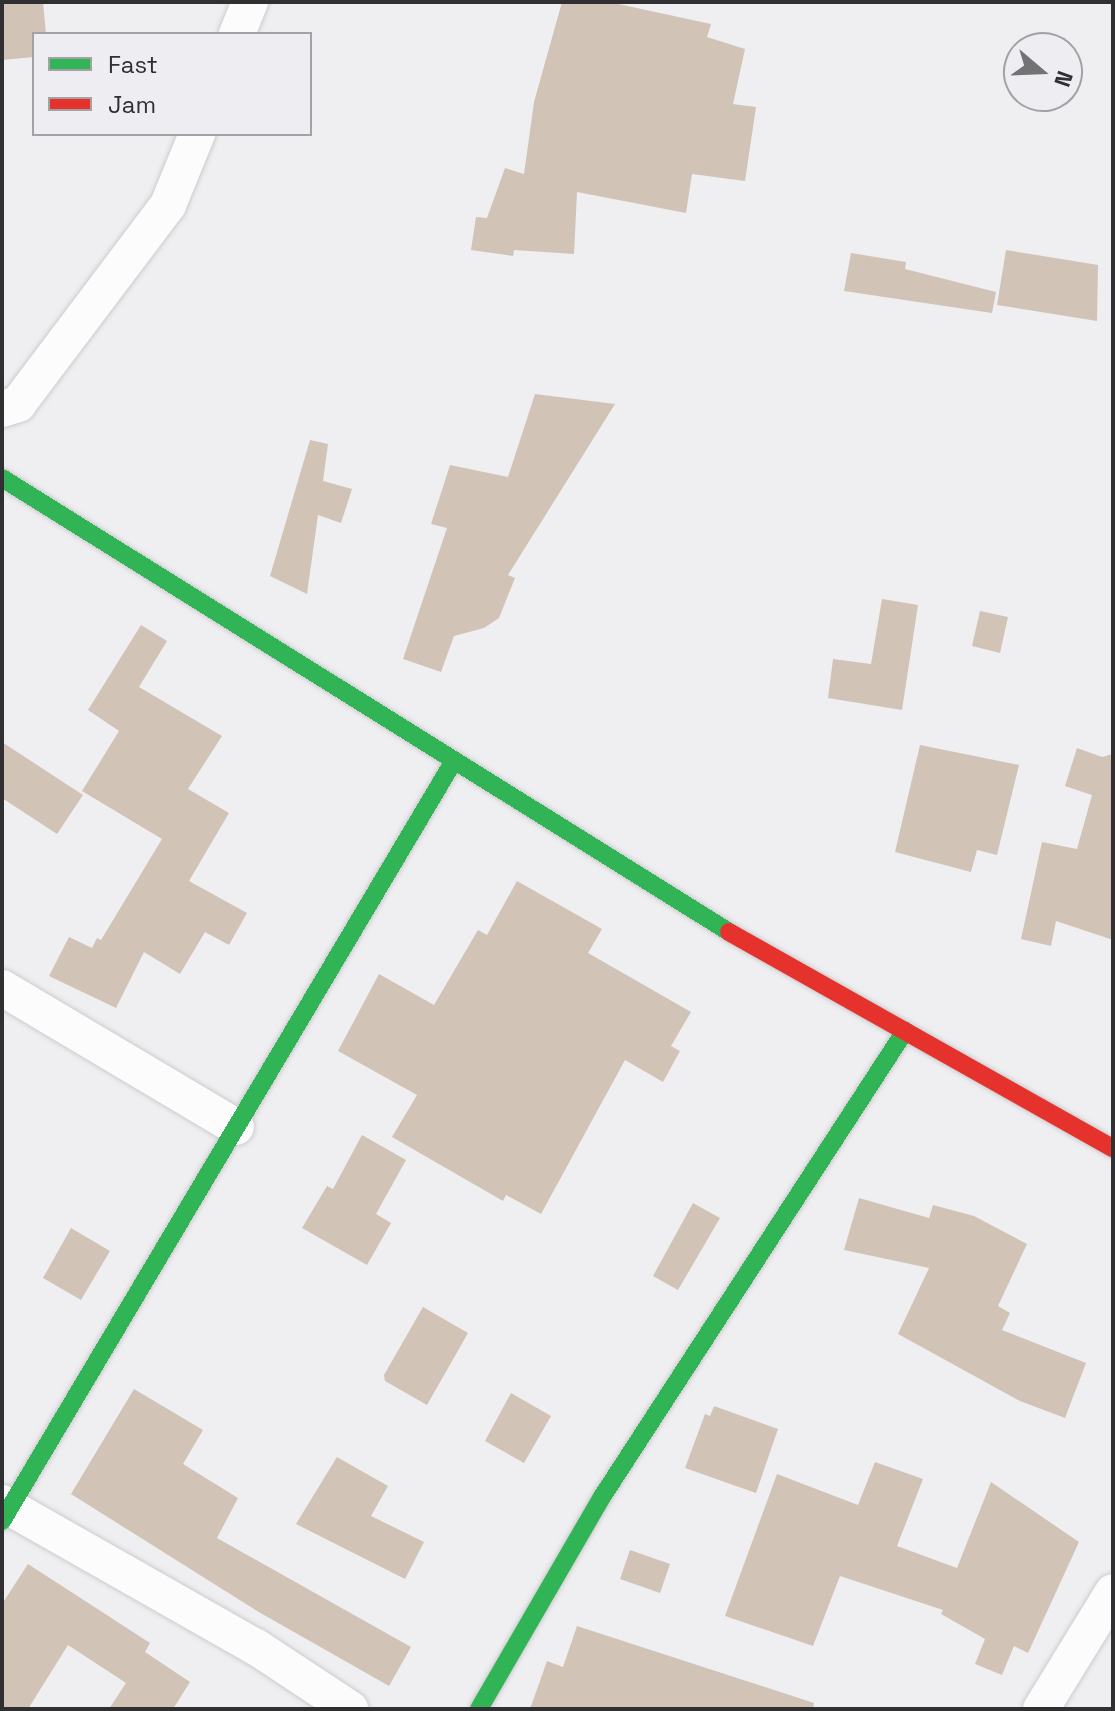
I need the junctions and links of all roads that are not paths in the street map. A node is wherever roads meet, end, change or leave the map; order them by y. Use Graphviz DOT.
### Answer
graph roads {
  1 [pos="250,2"];
  2 [pos="238,32"];
  3 [pos="196,136"];
  4 [pos="2,409"];
  5 [pos="2,478"];
  6 [pos="452,764"];
  7 [pos="2,988"];
  8 [pos="905,1031"];
  9 [pos="236,1127"];
  10 [pos="1113,1148"];
  11 [pos="5,1510"];
  12 [pos="1113,1592"];
  13 [pos="350,1709"];
  14 [pos="479,1709"];
  15 [pos="1041,1709"];
  1 -- 2 [label="street"];
  3 -- 4 [label="street"];
  5 -- 6 [label="street"];
  6 -- 8 [label="street"];
  6 -- 9 [label="street"];
  7 -- 9 [label="street"];
  8 -- 10 [label="street"];
  8 -- 14 [label="street"];
  9 -- 11 [label="street"];
  11 -- 13 [label="street"];
  12 -- 15 [label="street"];
}
